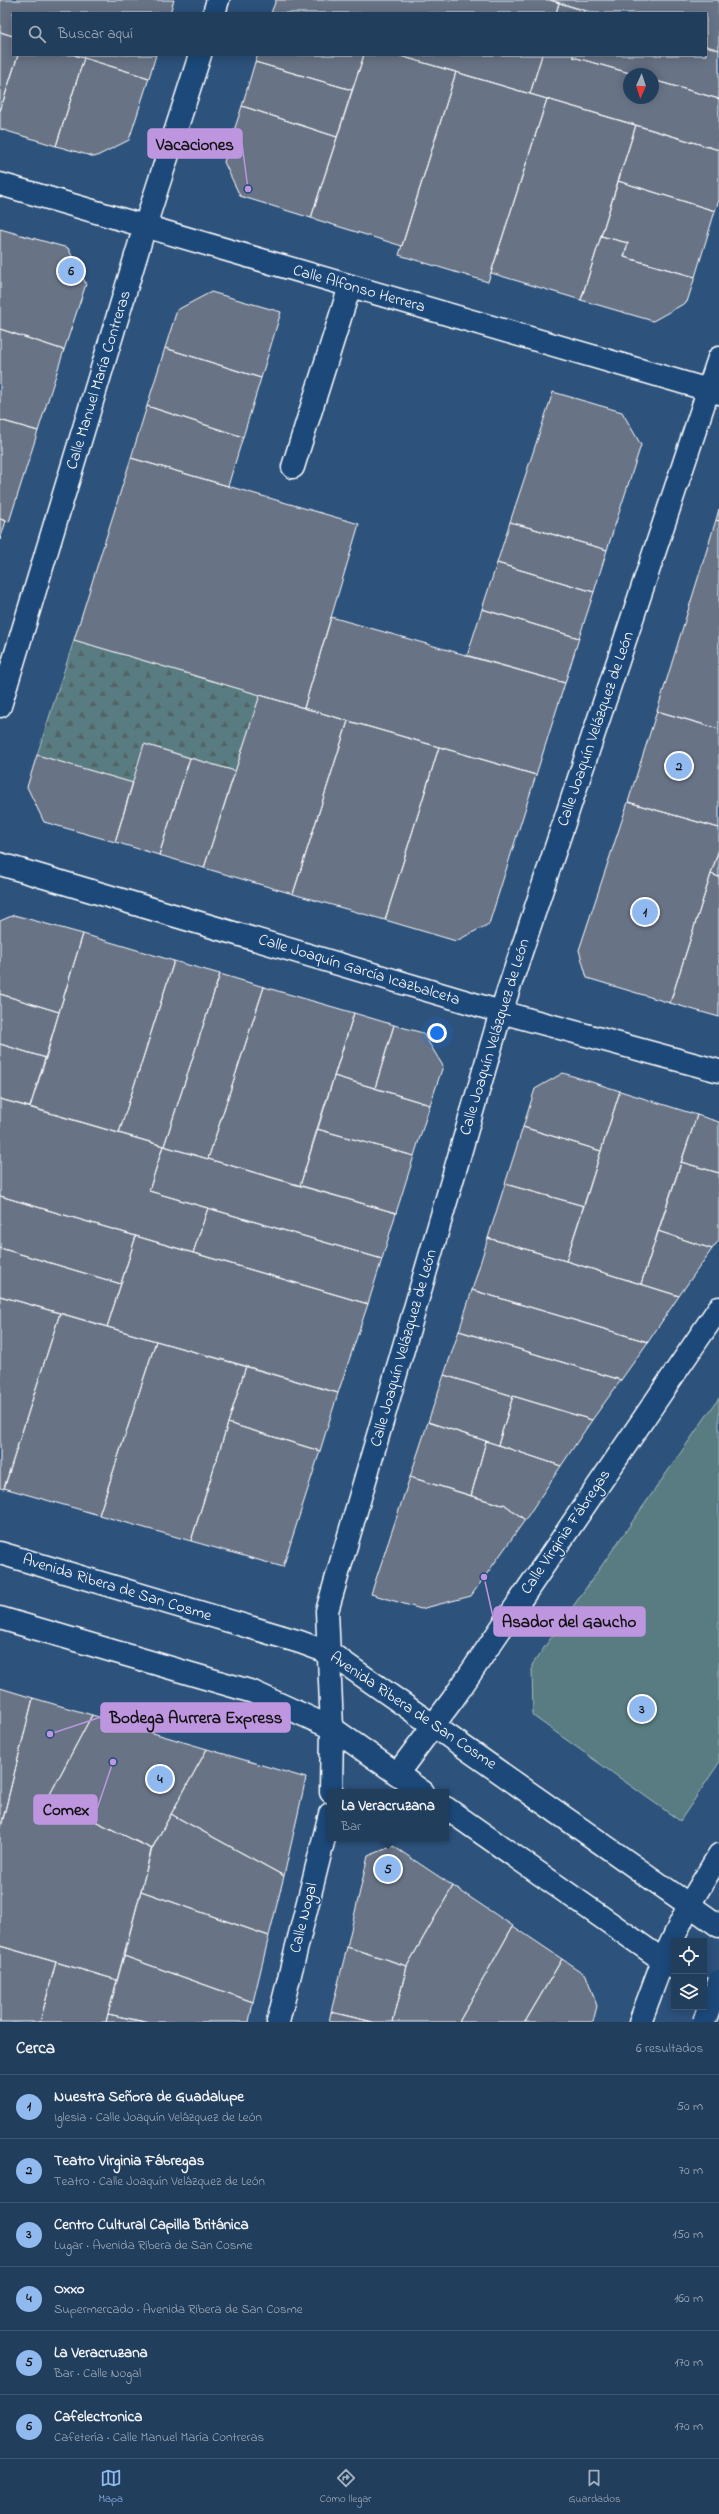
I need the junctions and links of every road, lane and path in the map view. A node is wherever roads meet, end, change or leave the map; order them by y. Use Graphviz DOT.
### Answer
graph roads {
  1 [pos="218,0"];
  2 [pos="214,12"];
  3 [pos="200,56"];
  4 [pos="0,184"];
  5 [pos="145,226"];
  6 [pos="350,286"];
  7 [pos="719,358"];
  8 [pos="714,391"];
  9 [pos="293,466"];
  10 [pos="0,706"];
  11 [pos="0,864"];
  12 [pos="501,1012"];
  13 [pos="719,1071"];
  14 [pos="719,1308"];
  15 [pos="0,1553"];
  16 [pos="0,1618"];
  17 [pos="330,1653"];
  18 [pos="434,1725"];
  19 [pos="332,1728"];
  20 [pos="397,1774"];
  21 [pos="331,1789"];
  22 [pos="419,1789"];
  23 [pos="449,1810"];
  24 [pos="327,1826"];
  25 [pos="719,1855"];
  26 [pos="689,1904"];
  27 [pos="719,1926"];
  28 [pos="669,1964"];
  29 [pos="719,1981"];
  30 [pos="707,1991"];
  31 [pos="719,1999"];
  32 [pos="278,2022"];
  33 [pos="640,2022"];
  34 [pos="704,2022"];
  1 -- 2 [label="main road"];
  3 -- 5 [label="main road, Calle Manuel María Contreras"];
  4 -- 5 [label="main road, Calle Alfonso Herrera"];
  5 -- 6 [label="main road, Calle Alfonso Herrera"];
  5 -- 10 [label="main road, Calle Manuel María Contreras"];
  6 -- 8 [label="main road, Calle Alfonso Herrera"];
  6 -- 9 [label="main road"];
  7 -- 8 [label="main road, Calle Joaquín Velázquez de León"];
  8 -- 12 [label="main road, Calle Joaquín Velázquez de León"];
  11 -- 12 [label="main road, Calle Joaquín García Icazbalceta"];
  12 -- 13 [label="main road, Calle Joaquín García Icazbalceta"];
  12 -- 17 [label="main road, Calle Joaquín Velázquez de León"];
  14 -- 18 [label="main road, Calle Virginia Fábregas"];
  15 -- 17 [label="main road, Avenida Ribera de San Cosme"];
  16 -- 19 [label="main road"];
  17 -- 18 [label="main road, Avenida Ribera de San Cosme"];
  17 -- 19 [label="main road, Calle Joaquín Velázquez de León"];
  18 -- 20 [label="main road, Calle Virginia Fábregas"];
  18 -- 26 [label="main road, Avenida Ribera de San Cosme"];
  19 -- 20 [label="main road"];
  19 -- 21 [label="main road"];
  20 -- 22 [label="main road"];
  23 -- 28 [label="main road"];
  24 -- 32 [label="main road, Calle Nogal"];
  25 -- 26 [label="main road"];
  26 -- 27 [label="main road, Avenida Ribera de San Cosme"];
  26 -- 28 [label="main road"];
  28 -- 33 [label="main road"];
  29 -- 34 [label="main road, bridge"];
  30 -- 31 [label="main road"];
}
